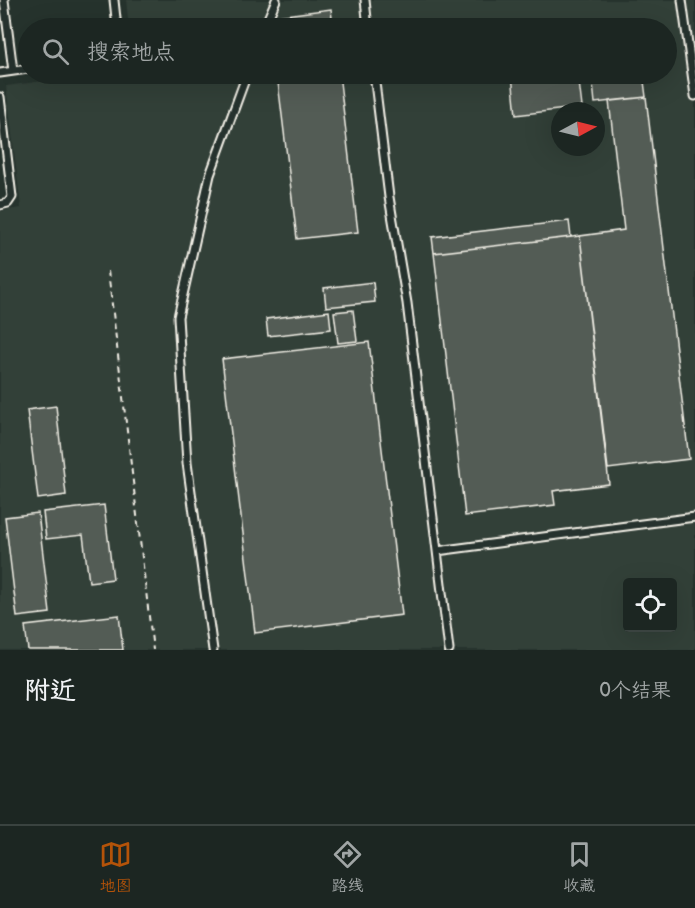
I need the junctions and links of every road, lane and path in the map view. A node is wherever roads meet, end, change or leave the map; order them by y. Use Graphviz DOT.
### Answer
graph roads {
  1 [pos="4,0"];
  2 [pos="114,0"];
  3 [pos="276,0"];
  4 [pos="365,0"];
  5 [pos="682,0"];
  6 [pos="116,18"];
  7 [pos="268,18"];
  8 [pos="367,18"];
  9 [pos="18,70"];
  10 [pos="13,71"];
  11 [pos="0,73"];
  12 [pos="244,84"];
  13 [pos="375,84"];
  14 [pos="695,96"];
  15 [pos="0,97"];
  16 [pos="0,205"];
  17 [pos="108,271"];
  18 [pos="695,517"];
  19 [pos="437,551"];
  20 [pos="153,650"];
  21 [pos="213,650"];
  22 [pos="449,650"];
  1 -- 10 [label="lane"];
  2 -- 6 [label="lane"];
  3 -- 7 [label="lane"];
  4 -- 8 [label="lane"];
  5 -- 14 [label="lane"];
  9 -- 10 [label="lane"];
  10 -- 11 [label="lane"];
  12 -- 21 [label="lane"];
  13 -- 19 [label="lane"];
  15 -- 16 [label="lane"];
  17 -- 20 [label="path"];
  18 -- 19 [label="lane"];
  19 -- 22 [label="lane"];
}
